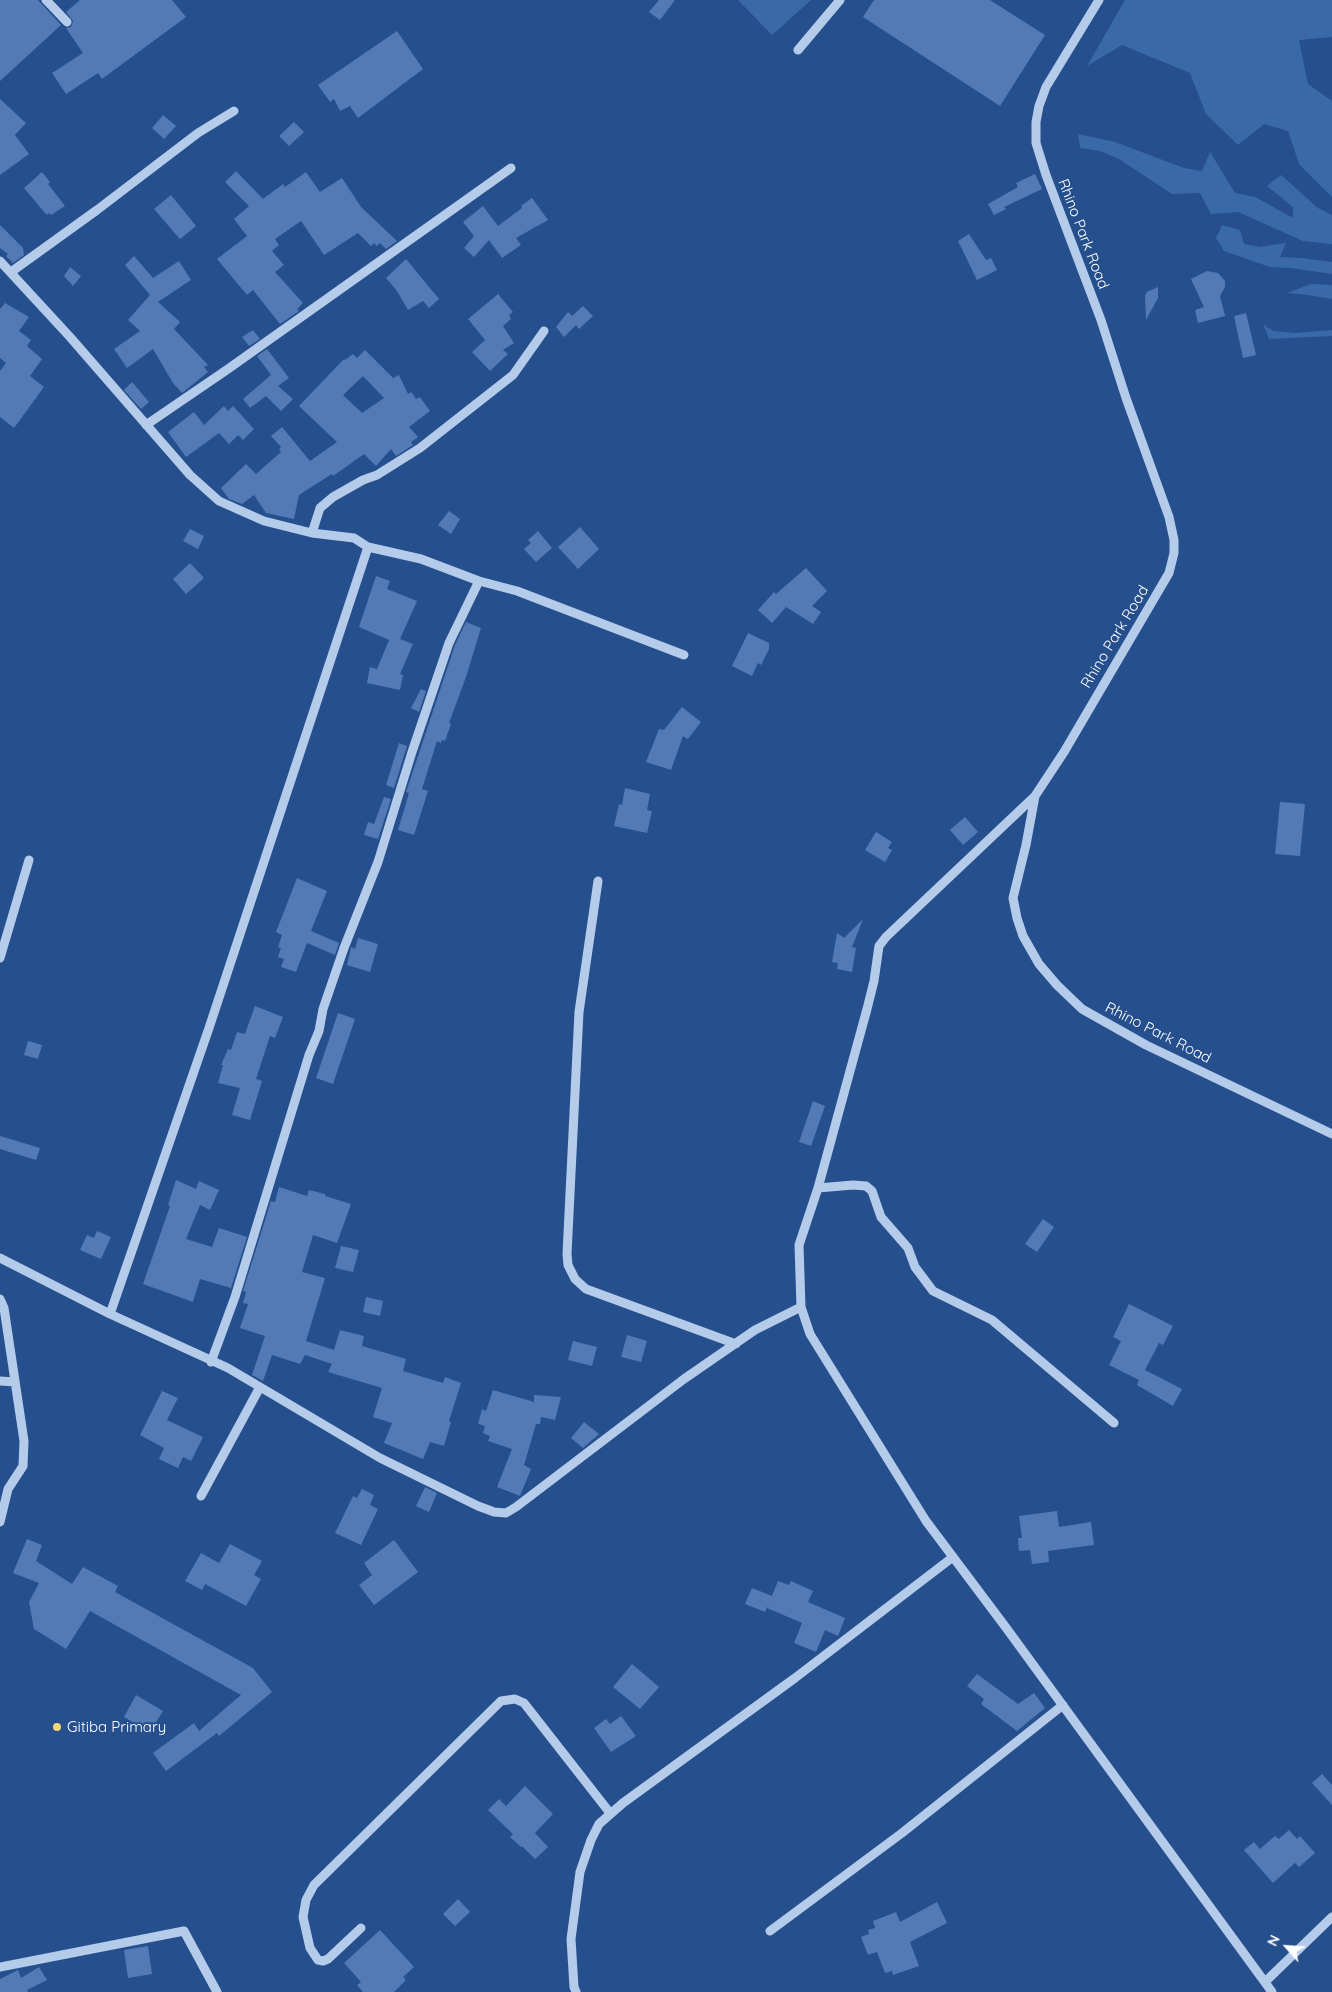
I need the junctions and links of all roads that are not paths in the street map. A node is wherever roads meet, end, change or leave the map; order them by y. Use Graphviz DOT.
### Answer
graph roads {
  1 [pos="46,0"];
  2 [pos="840,0"];
  3 [pos="1099,0"];
  4 [pos="67,22"];
  5 [pos="798,50"];
  6 [pos="234,111"];
  7 [pos="511,168"];
  8 [pos="0,261"];
  9 [pos="11,272"];
  10 [pos="544,331"];
  11 [pos="146,425"];
  12 [pos="312,533"];
  13 [pos="368,547"];
  14 [pos="479,582"];
  15 [pos="684,655"];
  16 [pos="1035,796"];
  17 [pos="29,860"];
  18 [pos="598,880"];
  19 [pos="0,958"];
  20 [pos="1332,1134"];
  21 [pos="818,1188"];
  22 [pos="0,1258"];
  23 [pos="0,1299"];
  24 [pos="800,1307"];
  25 [pos="110,1314"];
  26 [pos="736,1344"];
  27 [pos="211,1362"];
  28 [pos="0,1381"];
  29 [pos="15,1382"];
  30 [pos="260,1387"];
  31 [pos="1114,1423"];
  32 [pos="4,1489"];
  33 [pos="201,1496"];
  34 [pos="0,1522"];
  35 [pos="953,1557"];
  36 [pos="1063,1705"];
  37 [pos="610,1813"];
  38 [pos="1332,1917"];
  39 [pos="362,1928"];
  40 [pos="770,1931"];
  41 [pos="0,1967"];
  42 [pos="1264,1982"];
  43 [pos="217,1992"];
  44 [pos="576,1992"];
  45 [pos="1272,1992"];
  1 -- 4 [label="street"];
  2 -- 5 [label="street"];
  3 -- 16 [label="street, Rhino Park Road"];
  6 -- 9 [label="street"];
  7 -- 11 [label="street"];
  8 -- 9 [label="street"];
  9 -- 11 [label="street"];
  10 -- 12 [label="street"];
  11 -- 12 [label="street"];
  12 -- 13 [label="street"];
  13 -- 14 [label="street"];
  13 -- 25 [label="street"];
  14 -- 15 [label="street"];
  14 -- 27 [label="street"];
  16 -- 20 [label="street, Rhino Park Road"];
  16 -- 21 [label="street"];
  17 -- 19 [label="street"];
  18 -- 26 [label="street"];
  21 -- 24 [label="street"];
  21 -- 31 [label="street"];
  22 -- 25 [label="street"];
  23 -- 29 [label="street"];
  24 -- 26 [label="street"];
  24 -- 35 [label="street"];
  25 -- 27 [label="street"];
  26 -- 30 [label="street"];
  27 -- 30 [label="street"];
  28 -- 29 [label="street"];
  29 -- 32 [label="street"];
  30 -- 33 [label="street"];
  32 -- 34 [label="street"];
  35 -- 36 [label="street"];
  35 -- 37 [label="street"];
  36 -- 40 [label="street"];
  36 -- 42 [label="street"];
  37 -- 39 [label="street"];
  37 -- 44 [label="street"];
  38 -- 42 [label="street"];
  41 -- 43 [label="street"];
  42 -- 45 [label="street"];
}
